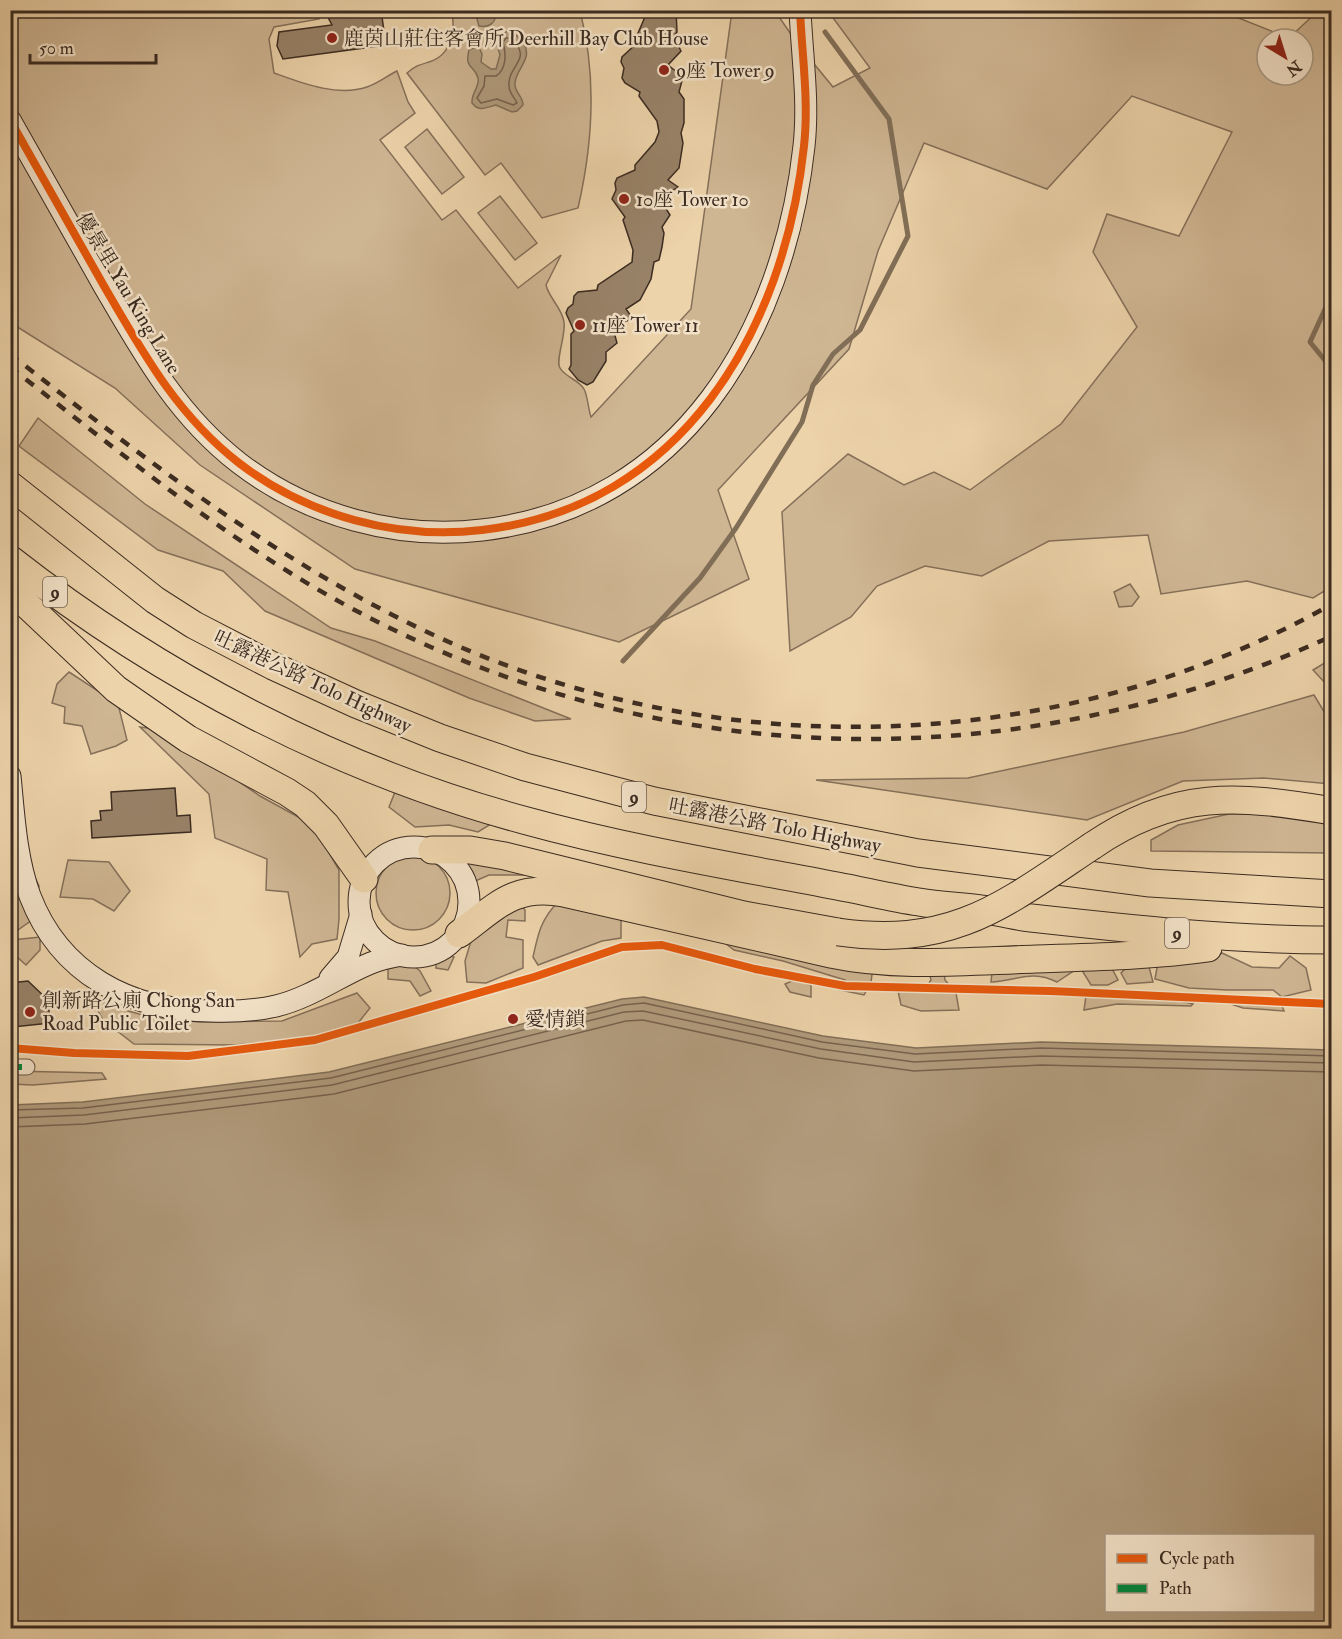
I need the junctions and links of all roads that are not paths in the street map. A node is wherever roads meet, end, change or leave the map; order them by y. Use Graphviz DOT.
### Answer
graph roads {
  1 [pos="800,10"];
  2 [pos="10,120"];
  3 [pos="10,485"];
  4 [pos="10,559"];
  5 [pos="10,589"];
  6 [pos="10,776"];
  7 [pos="1332,811"];
  8 [pos="432,850"];
  9 [pos="364,879"];
  10 [pos="1332,894"];
  11 [pos="361,914"];
  12 [pos="459,934"];
  13 [pos="1269,940"];
  14 [pos="1332,940"];
  15 [pos="402,955"];
  16 [pos="323,986"];
  17 [pos="10,1067"];
  18 [pos="27,1067"];
  1 -- 2 [label="street, 優景里 Yau King Lane"];
  3 -- 10 [label="highway, 吐露港公路 Tolo Highway / 9"];
  4 -- 13 [label="highway, 9"];
  5 -- 9 [label="highway"];
  6 -- 16 [label="street"];
  7 -- 8 [label="highway, bridge"];
  8 -- 9 [label="street"];
  8 -- 12 [label="street"];
  9 -- 11 [label="street"];
  11 -- 15 [label="street"];
  11 -- 16 [label="street"];
  12 -- 13 [label="highway"];
  12 -- 15 [label="street"];
  13 -- 14 [label="highway, 9"];
  15 -- 16 [label="street"];
  17 -- 18 [label="street"];
}
